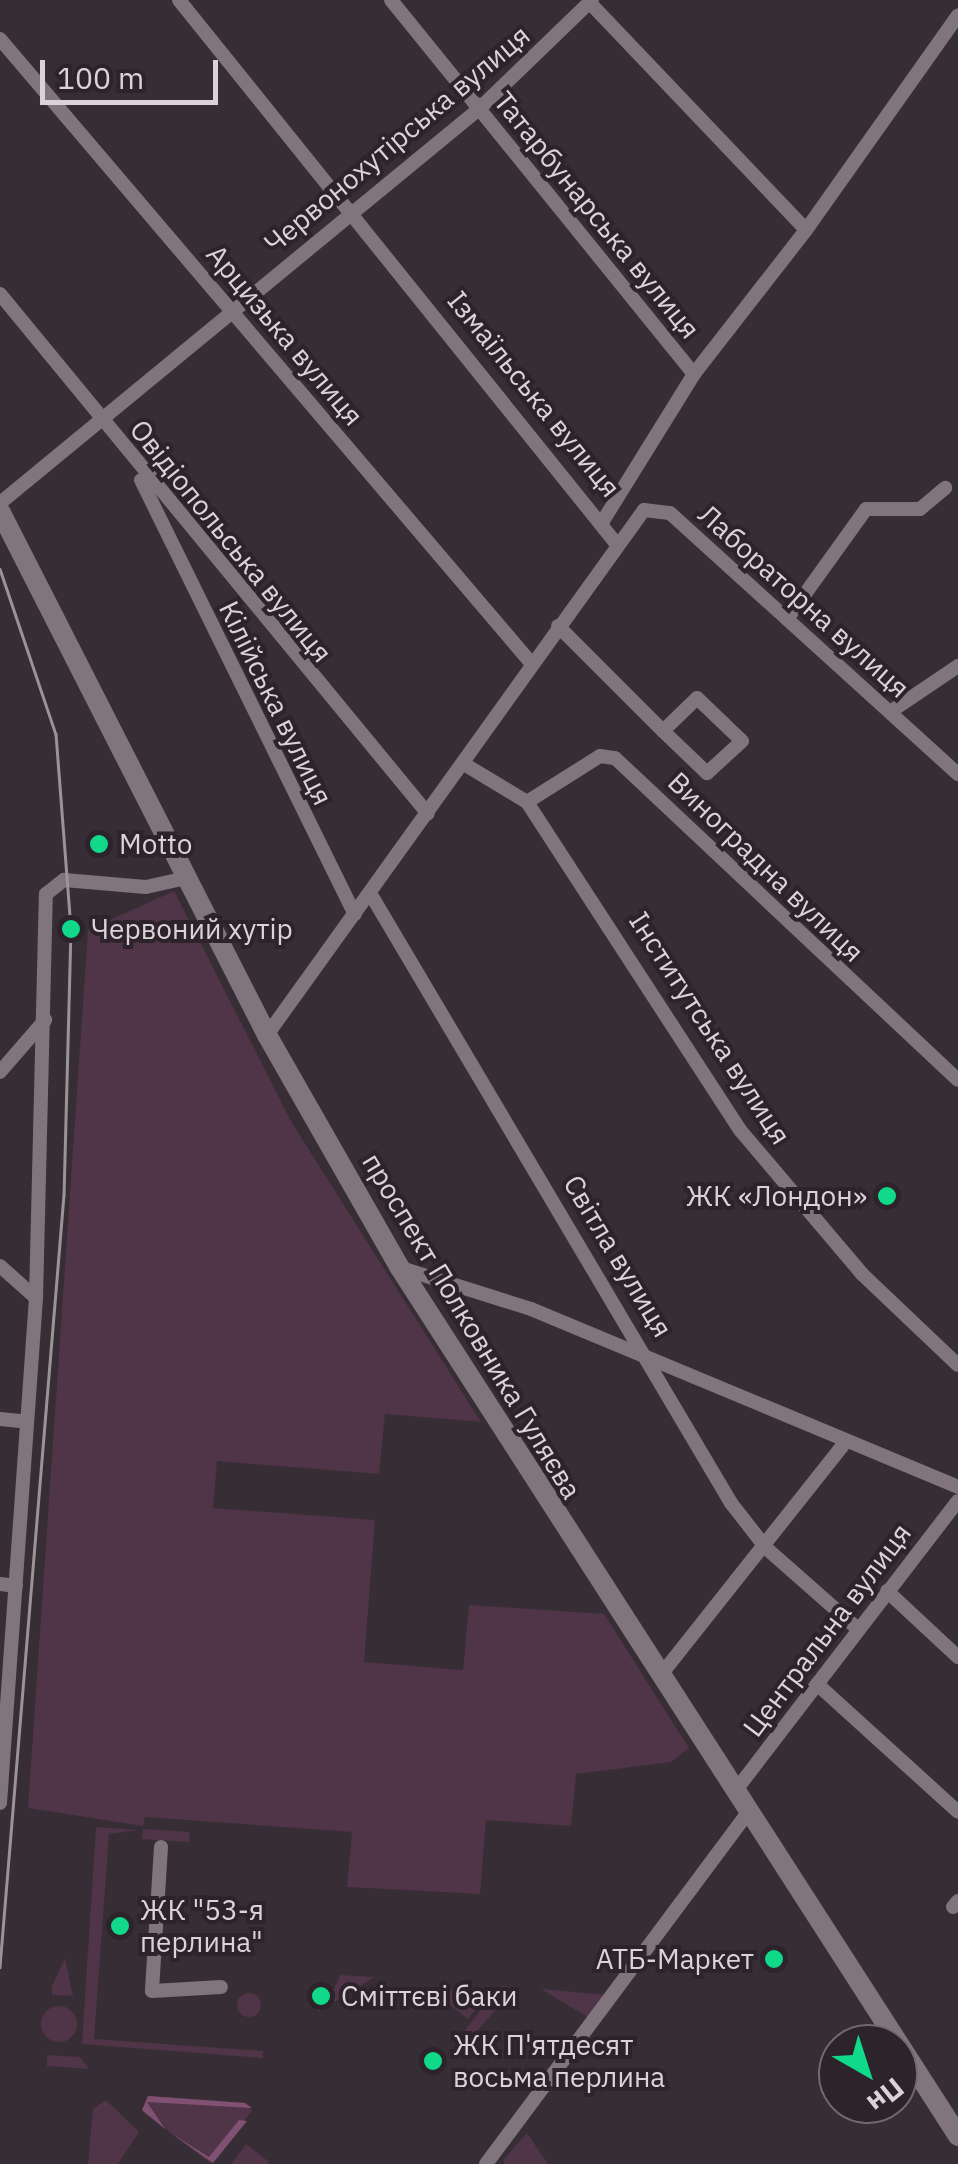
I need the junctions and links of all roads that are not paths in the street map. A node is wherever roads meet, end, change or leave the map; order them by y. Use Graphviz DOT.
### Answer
graph roads {
  1 [pos="179,0"];
  2 [pos="391,0"];
  3 [pos="591,1"];
  4 [pos="958,14"];
  5 [pos="0,38"];
  6 [pos="480,109"];
  7 [pos="354,209"];
  8 [pos="806,230"];
  9 [pos="0,294"];
  10 [pos="231,311"];
  11 [pos="694,374"];
  12 [pos="101,420"];
  13 [pos="131,457"];
  14 [pos="945,488"];
  15 [pos="0,507"];
  16 [pos="604,521"];
  17 [pos="6,538"];
  18 [pos="615,542"];
  19 [pos="786,618"];
  20 [pos="558,626"];
  21 [pos="532,664"];
  22 [pos="958,666"];
  23 [pos="890,712"];
  24 [pos="664,730"];
  25 [pos="464,764"];
  26 [pos="958,774"];
  27 [pos="527,802"];
  28 [pos="428,814"];
  29 [pos="186,878"];
  30 [pos="370,893"];
  31 [pos="355,914"];
  32 [pos="46,1020"];
  33 [pos="267,1035"];
  34 [pos="0,1072"];
  35 [pos="958,1080"];
  36 [pos="0,1266"];
  37 [pos="400,1268"];
  38 [pos="36,1298"];
  39 [pos="649,1358"];
  40 [pos="958,1365"];
  41 [pos="0,1419"];
  42 [pos="26,1422"];
  43 [pos="843,1446"];
  44 [pos="958,1487"];
  45 [pos="958,1501"];
  46 [pos="764,1546"];
  47 [pos="8,1585"];
  48 [pos="888,1592"];
  49 [pos="858,1629"];
  50 [pos="958,1657"];
  51 [pos="660,1676"];
  52 [pos="818,1684"];
  53 [pos="2,1755"];
  54 [pos="736,1790"];
  55 [pos="0,1802"];
  56 [pos="750,1811"];
  57 [pos="958,1812"];
  58 [pos="160,1847"];
  59 [pos="222,1987"];
  60 [pos="958,2136"];
  61 [pos="486,2164"];
  1 -- 7 [label="street, Ізмаїльська вулиця"];
  2 -- 6 [label="street, Татарбунарська вулиця"];
  3 -- 6 [label="street, Червонохутірська вулиця"];
  3 -- 8 [label="street"];
  4 -- 8 [label="street"];
  5 -- 10 [label="street, Арцизька вулиця"];
  6 -- 7 [label="street, Червонохутірська вулиця"];
  6 -- 11 [label="street, Татарбунарська вулиця"];
  7 -- 10 [label="street, Червонохутірська вулиця"];
  7 -- 16 [label="street, Ізмаїльська вулиця"];
  8 -- 11 [label="street"];
  9 -- 12 [label="street, Овідіопольська вулиця"];
  10 -- 12 [label="street, Червонохутірська вулиця"];
  10 -- 21 [label="street, Арцизька вулиця"];
  11 -- 16 [label="street, Татарбунарська вулиця"];
  12 -- 13 [label="street, Овідіопольська вулиця"];
  12 -- 15 [label="street, Червонохутірська вулиця"];
  13 -- 28 [label="street, Овідіопольська вулиця"];
  13 -- 31 [label="street, Кілійська вулиця"];
  14 -- 19 [label="street"];
  15 -- 17 [label="main road, проспект Полковника Гуляєва"];
  16 -- 18 [label="street, Ізмаїльська вулиця"];
  17 -- 29 [label="main road, проспект Полковника Гуляєва"];
  18 -- 19 [label="street, Лабораторна вулиця"];
  18 -- 20 [label="street, Ізмаїльська вулиця"];
  19 -- 23 [label="street, Лабораторна вулиця"];
  20 -- 21 [label="street, Ізмаїльська вулиця"];
  20 -- 24 [label="street"];
  21 -- 25 [label="street, Ізмаїльська вулиця"];
  22 -- 23 [label="street"];
  23 -- 26 [label="street, Лабораторна вулиця"];
  24 -- 24 [label="street"];
  25 -- 27 [label="street, Інститутська вулиця"];
  25 -- 28 [label="street, Ізмаїльська вулиця"];
  27 -- 35 [label="street, Виноградна вулиця"];
  27 -- 40 [label="street, Інститутська вулиця"];
  28 -- 30 [label="street, Ізмаїльська вулиця"];
  29 -- 32 [label="street"];
  29 -- 33 [label="main road, проспект Полковника Гуляєва"];
  30 -- 31 [label="street, Ізмаїльська вулиця"];
  30 -- 39 [label="street, Світла вулиця"];
  31 -- 33 [label="street, Ізмаїльська вулиця"];
  32 -- 34 [label="street"];
  32 -- 38 [label="street"];
  33 -- 37 [label="main road, проспект Полковника Гуляєва"];
  36 -- 38 [label="street"];
  37 -- 39 [label="street"];
  37 -- 51 [label="main road, проспект Полковника Гуляєва"];
  38 -- 42 [label="street"];
  39 -- 43 [label="street, Світла вулиця"];
  39 -- 46 [label="street"];
  41 -- 42 [label="street"];
  42 -- 47 [label="street"];
  43 -- 44 [label="street, Світла вулиця"];
  43 -- 46 [label="street"];
  45 -- 48 [label="street, Центральна вулиця"];
  46 -- 49 [label="street"];
  46 -- 51 [label="street"];
  47 -- 53 [label="street"];
  48 -- 49 [label="street, Центральна вулиця"];
  48 -- 50 [label="street"];
  49 -- 52 [label="street, Центральна вулиця"];
  51 -- 54 [label="main road, проспект Полковника Гуляєва"];
  52 -- 54 [label="street, Центральна вулиця"];
  52 -- 57 [label="street"];
  53 -- 55 [label="street"];
  54 -- 56 [label="main road, проспект Полковника Гуляєва"];
  56 -- 60 [label="main road, проспект Полковника Гуляєва"];
  56 -- 61 [label="street"];
  58 -- 59 [label="street"];
}
